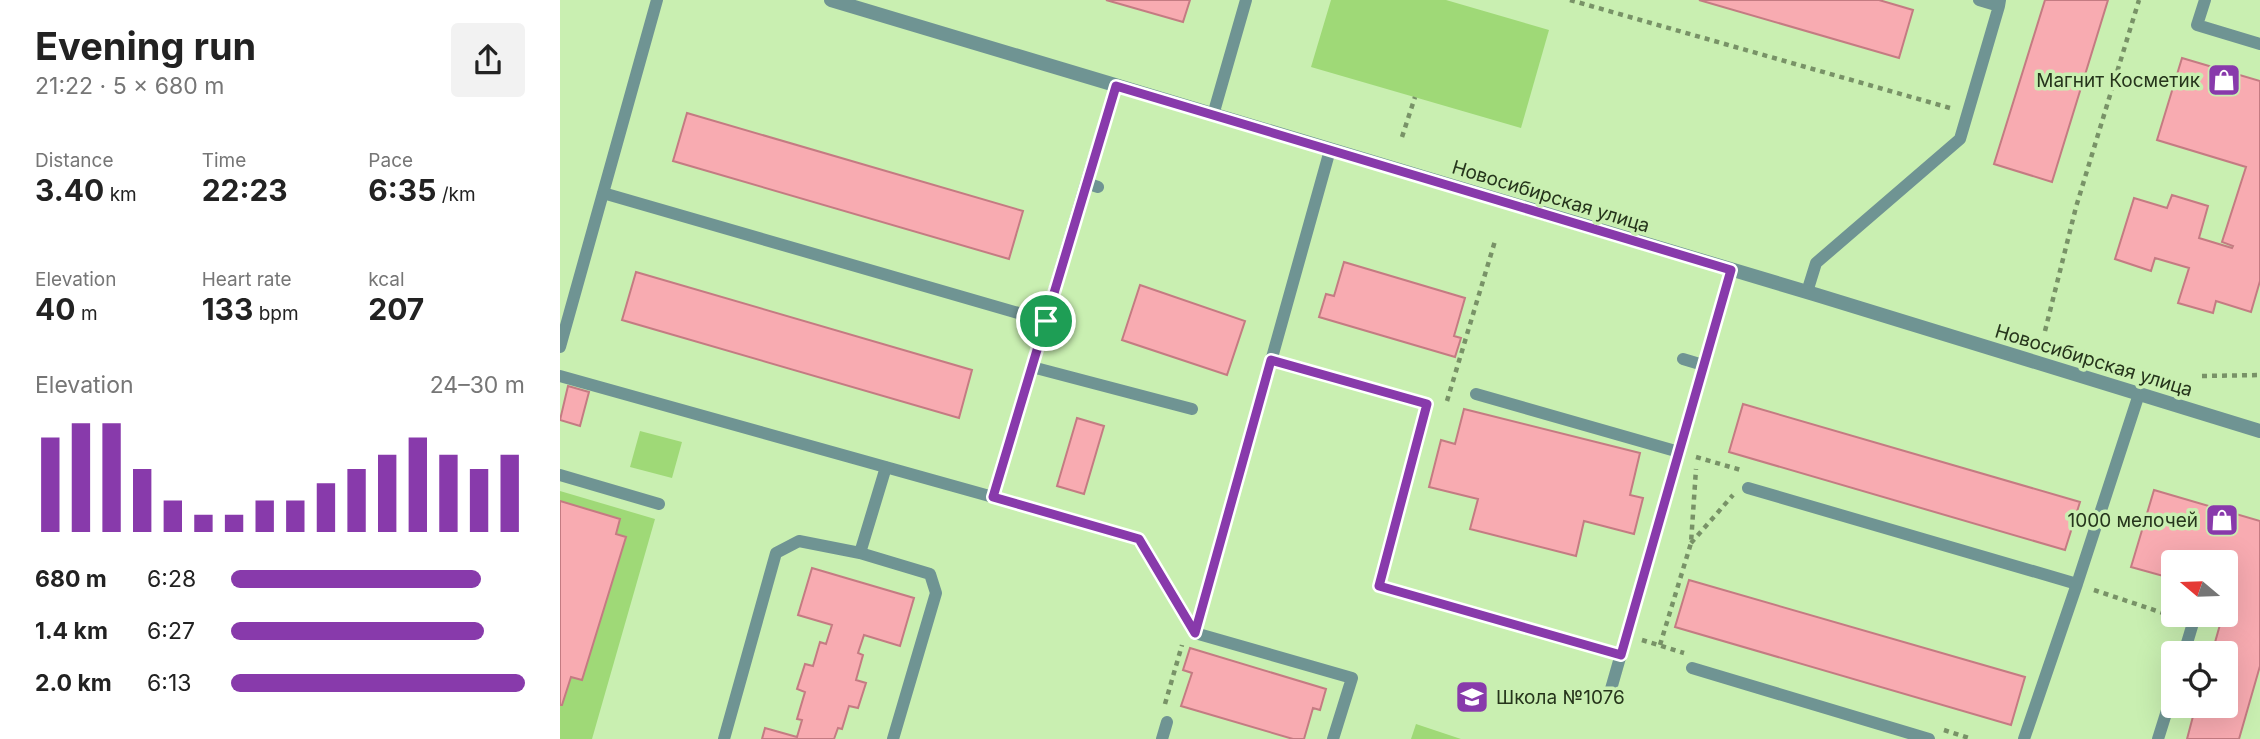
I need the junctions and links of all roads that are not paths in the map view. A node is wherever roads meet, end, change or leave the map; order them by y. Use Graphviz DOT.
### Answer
graph roads {
  1 [pos="657,0"];
  2 [pos="831,0"];
  3 [pos="1245,0"];
  4 [pos="1979,0"];
  5 [pos="2205,0"];
  6 [pos="1999,3"];
  7 [pos="2260,44"];
  8 [pos="1116,86"];
  9 [pos="1213,115"];
  10 [pos="1330,150"];
  11 [pos="603,192"];
  12 [pos="1731,270"];
  13 [pos="1807,292"];
  14 [pos="1046,321"];
  15 [pos="560,347"];
  16 [pos="1683,359"];
  17 [pos="1271,360"];
  18 [pos="1703,365"];
  19 [pos="1032,367"];
  20 [pos="560,376"];
  21 [pos="1476,394"];
  22 [pos="2139,394"];
  23 [pos="1192,409"];
  24 [pos="2260,431"];
  25 [pos="1679,452"];
  26 [pos="886,467"];
  27 [pos="560,475"];
  28 [pos="1748,488"];
  29 [pos="659,504"];
  30 [pos="860,553"];
  31 [pos="2077,584"];
  32 [pos="1621,655"];
  33 [pos="1693,662"];
  34 [pos="1611,689"];
  35 [pos="2165,718"];
  36 [pos="1167,722"];
  37 [pos="1931,733"];
  38 [pos="724,739"];
  39 [pos="893,739"];
  40 [pos="1162,739"];
  41 [pos="1333,739"];
  42 [pos="2024,739"];
  43 [pos="2158,739"];
  1 -- 11 [label="lane"];
  2 -- 8 [label="street, Новосибирская улица"];
  3 -- 9 [label="lane"];
  4 -- 6 [label="lane"];
  5 -- 7 [label="lane"];
  6 -- 13 [label="lane"];
  8 -- 9 [label="street, Новосибирская улица"];
  8 -- 14 [label="lane"];
  9 -- 10 [label="street, Новосибирская улица"];
  10 -- 12 [label="street, Новосибирская улица"];
  10 -- 17 [label="lane"];
  11 -- 14 [label="lane"];
  11 -- 15 [label="lane"];
  12 -- 13 [label="street, Новосибирская улица"];
  12 -- 18 [label="lane"];
  13 -- 22 [label="street, Новосибирская улица"];
  14 -- 19 [label="lane"];
  16 -- 18 [label="lane"];
  17 -- 32 [label="lane"];
  17 -- 41 [label="lane"];
  18 -- 25 [label="lane"];
  19 -- 23 [label="lane"];
  19 -- 26 [label="lane"];
  20 -- 26 [label="lane"];
  21 -- 25 [label="lane"];
  22 -- 24 [label="street, Новосибирская улица"];
  22 -- 31 [label="lane"];
  25 -- 32 [label="lane"];
  26 -- 30 [label="lane"];
  27 -- 29 [label="lane"];
  28 -- 31 [label="lane"];
  30 -- 38 [label="lane"];
  30 -- 39 [label="lane"];
  31 -- 42 [label="lane"];
  32 -- 34 [label="lane"];
  33 -- 37 [label="lane"];
  35 -- 43 [label="lane"];
  36 -- 40 [label="lane"];
}
